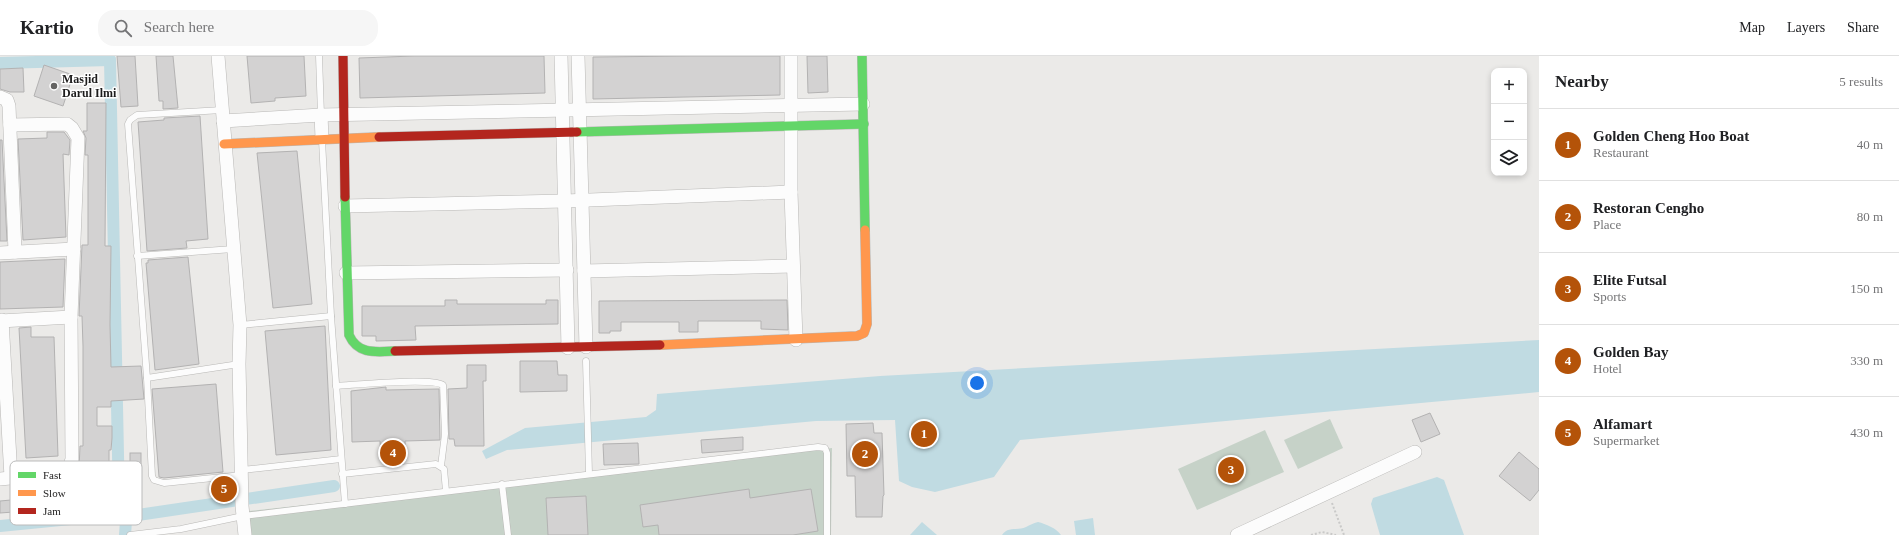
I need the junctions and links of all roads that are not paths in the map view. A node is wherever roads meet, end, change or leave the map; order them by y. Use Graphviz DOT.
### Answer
graph roads {
  1 [pos="218,56"];
  2 [pos="319,56"];
  3 [pos="343,56"];
  4 [pos="561,56"];
  5 [pos="578,56"];
  6 [pos="791,56"];
  7 [pos="862,56"];
  8 [pos="0,97"];
  9 [pos="863,104"];
  10 [pos="791,105"];
  11 [pos="685,107"];
  12 [pos="579,109"];
  13 [pos="562,110"];
  14 [pos="453,112"];
  15 [pos="344,114"];
  16 [pos="222,115"];
  17 [pos="321,115"];
  18 [pos="864,124"];
  19 [pos="10,125"];
  20 [pos="791,126"];
  21 [pos="686,129"];
  22 [pos="580,132"];
  23 [pos="563,133"];
  24 [pos="454,135"];
  25 [pos="322,138"];
  26 [pos="344,138"];
  27 [pos="224,144"];
  28 [pos="791,192"];
  29 [pos="582,199"];
  30 [pos="565,200"];
  31 [pos="345,206"];
  32 [pos="74,249"];
  33 [pos="233,249"];
  34 [pos="16,252"];
  35 [pos="0,253"];
  36 [pos="137,256"];
  37 [pos="793,266"];
  38 [pos="567,270"];
  39 [pos="584,271"];
  40 [pos="346,273"];
  41 [pos="331,316"];
  42 [pos="71,317"];
  43 [pos="1,320"];
  44 [pos="240,325"];
  45 [pos="796,340"];
  46 [pos="586,346"];
  47 [pos="568,348"];
  48 [pos="586,361"];
  49 [pos="239,364"];
  50 [pos="147,378"];
  51 [pos="336,386"];
  52 [pos="1416,452"];
  53 [pos="341,459"];
  54 [pos="71,461"];
  55 [pos="441,466"];
  56 [pos="342,474"];
  57 [pos="589,474"];
  58 [pos="243,476"];
  59 [pos="5,478"];
  60 [pos="502,484"];
  61 [pos="446,491"];
  62 [pos="345,504"];
  63 [pos="243,511"];
  64 [pos="142,534"];
  65 [pos="130,535"];
  66 [pos="245,535"];
  67 [pos="508,535"];
  68 [pos="827,535"];
  69 [pos="1237,535"];
  1 -- 16 [label="street"];
  2 -- 17 [label="lane"];
  3 -- 15 [label="street"];
  4 -- 13 [label="street"];
  5 -- 12 [label="street"];
  6 -- 10 [label="street"];
  7 -- 9 [label="street"];
  8 -- 19 [label="street"];
  9 -- 10 [label="street"];
  9 -- 18 [label="street"];
  10 -- 11 [label="street"];
  10 -- 20 [label="street"];
  11 -- 12 [label="street"];
  11 -- 21 [label="street"];
  12 -- 13 [label="street"];
  12 -- 22 [label="street"];
  13 -- 14 [label="street"];
  13 -- 23 [label="street"];
  14 -- 15 [label="street"];
  14 -- 24 [label="street"];
  15 -- 17 [label="street"];
  15 -- 26 [label="street"];
  16 -- 17 [label="street"];
  16 -- 27 [label="street"];
  16 -- 36 [label="lane"];
  17 -- 25 [label="street"];
  18 -- 20 [label="street"];
  18 -- 45 [label="street"];
  19 -- 32 [label="street"];
  19 -- 34 [label="street"];
  20 -- 21 [label="street"];
  20 -- 28 [label="street"];
  21 -- 22 [label="street"];
  22 -- 23 [label="street"];
  22 -- 29 [label="street"];
  23 -- 24 [label="street"];
  23 -- 30 [label="street"];
  24 -- 26 [label="street"];
  25 -- 26 [label="street"];
  25 -- 27 [label="street"];
  25 -- 41 [label="lane"];
  26 -- 31 [label="street"];
  27 -- 33 [label="street"];
  28 -- 29 [label="street"];
  28 -- 37 [label="street"];
  29 -- 30 [label="street"];
  29 -- 39 [label="street"];
  30 -- 31 [label="street"];
  30 -- 38 [label="street"];
  31 -- 40 [label="street"];
  32 -- 34 [label="street"];
  32 -- 42 [label="street"];
  33 -- 36 [label="lane"];
  33 -- 44 [label="street"];
  34 -- 35 [label="street"];
  36 -- 50 [label="lane"];
  37 -- 39 [label="street"];
  37 -- 45 [label="street"];
  38 -- 40 [label="street"];
  38 -- 47 [label="street"];
  39 -- 46 [label="street"];
  40 -- 47 [label="street"];
  41 -- 44 [label="lane"];
  41 -- 51 [label="lane"];
  42 -- 43 [label="street"];
  42 -- 54 [label="street"];
  43 -- 59 [label="street"];
  44 -- 49 [label="street"];
  45 -- 46 [label="street"];
  46 -- 47 [label="street"];
  48 -- 57 [label="lane"];
  49 -- 50 [label="lane"];
  49 -- 58 [label="street"];
  50 -- 58 [label="lane"];
  51 -- 53 [label="lane"];
  51 -- 55 [label="lane"];
  52 -- 69 [label="street"];
  53 -- 56 [label="lane"];
  53 -- 58 [label="lane"];
  55 -- 56 [label="lane"];
  55 -- 61 [label="lane"];
  56 -- 62 [label="lane"];
  57 -- 60 [label="lane"];
  57 -- 68 [label="lane"];
  58 -- 63 [label="street"];
  60 -- 61 [label="lane"];
  60 -- 67 [label="lane"];
  61 -- 62 [label="lane"];
  62 -- 63 [label="lane"];
  63 -- 64 [label="lane"];
  63 -- 66 [label="street"];
  64 -- 65 [label="lane"];
}
